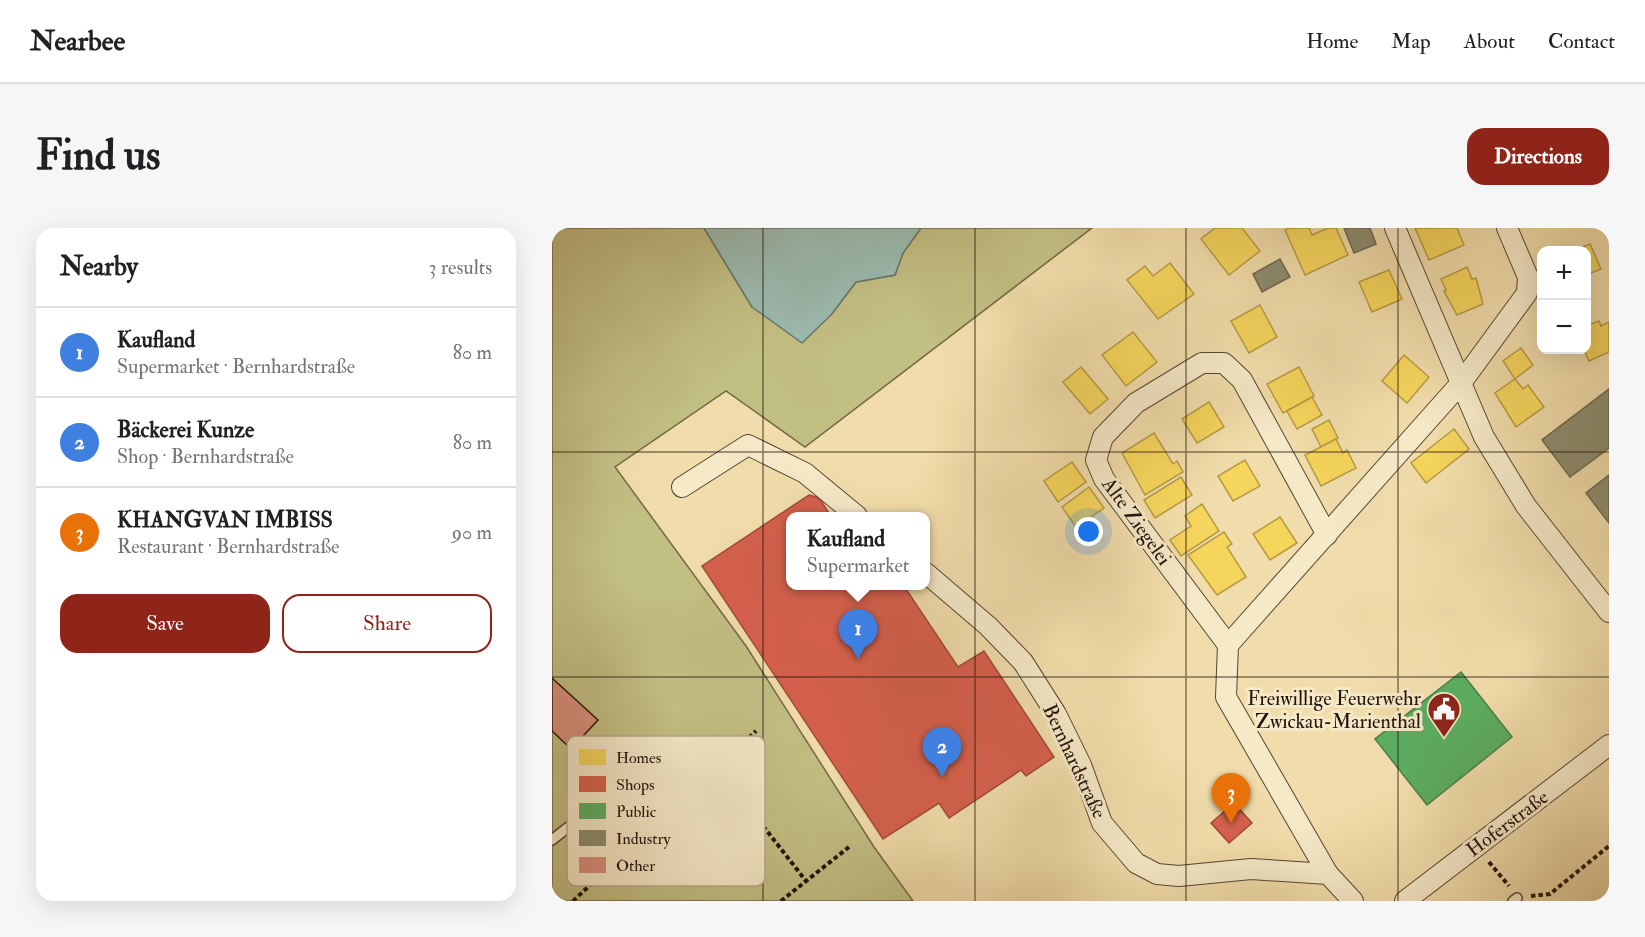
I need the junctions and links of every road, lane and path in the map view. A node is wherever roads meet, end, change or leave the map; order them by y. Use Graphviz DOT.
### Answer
graph roads {
  1 [pos="1395,228"];
  2 [pos="1507,228"];
  3 [pos="1461,383"];
  4 [pos="682,487"];
  5 [pos="852,512"];
  6 [pos="1327,535"];
  7 [pos="930,576"];
  8 [pos="1609,612"];
  9 [pos="1228,645"];
  10 [pos="756,731"];
  11 [pos="751,736"];
  12 [pos="1609,746"];
  13 [pos="567,828"];
  14 [pos="765,828"];
  15 [pos="552,840"];
  16 [pos="1609,846"];
  17 [pos="849,847"];
  18 [pos="1477,847"];
  19 [pos="1328,874"];
  20 [pos="806,881"];
  21 [pos="589,886"];
  22 [pos="1515,900"];
  23 [pos="573,901"];
  24 [pos="782,901"];
  25 [pos="1353,901"];
  26 [pos="1404,901"];
  1 -- 3 [label="street"];
  2 -- 3 [label="street"];
  3 -- 6 [label="street"];
  3 -- 8 [label="street"];
  4 -- 5 [label="street"];
  6 -- 9 [label="street"];
  6 -- 9 [label="street, Alte Ziegelei"];
  7 -- 19 [label="street, Bernhardstraße"];
  9 -- 19 [label="street"];
  10 -- 11 [label="path"];
  12 -- 18 [label="street, Hoferstraße"];
  13 -- 15 [label="lane"];
  14 -- 20 [label="path"];
  16 -- 22 [label="path"];
  17 -- 20 [label="path"];
  18 -- 22 [label="path"];
  18 -- 26 [label="street, Hoferstraße"];
  19 -- 25 [label="street"];
  20 -- 24 [label="path"];
  21 -- 23 [label="path"];
}
